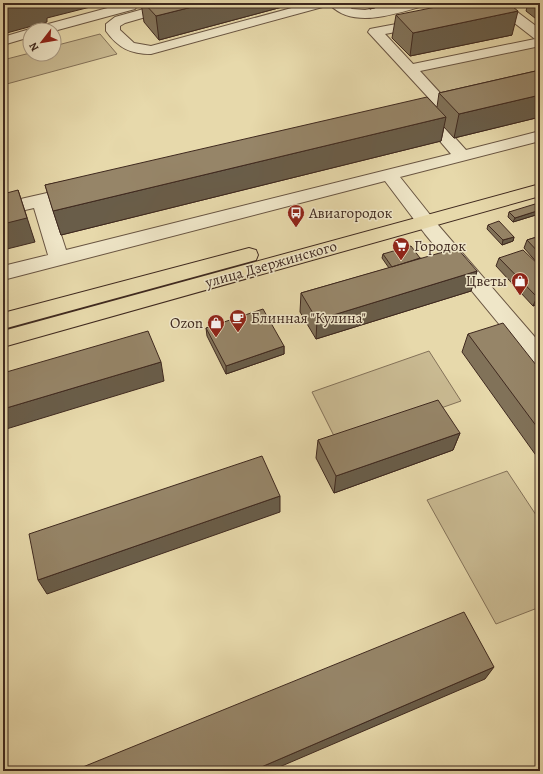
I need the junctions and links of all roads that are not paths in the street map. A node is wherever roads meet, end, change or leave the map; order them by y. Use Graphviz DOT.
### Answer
graph roads {
  1 [pos="141,3"];
  2 [pos="179,3"];
  3 [pos="325,3"];
  4 [pos="336,3"];
  5 [pos="418,3"];
  6 [pos="517,3"];
  7 [pos="502,6"];
  8 [pos="464,14"];
  9 [pos="434,20"];
  10 [pos="62,25"];
  11 [pos="22,35"];
  12 [pos="540,36"];
  13 [pos="3,41"];
  14 [pos="540,42"];
  15 [pos="410,69"];
  16 [pos="540,136"];
  17 [pos="462,156"];
  18 [pos="388,174"];
  19 [pos="540,176"];
  20 [pos="95,188"];
  21 [pos="540,190"];
  22 [pos="41,201"];
  23 [pos="3,209"];
  24 [pos="420,216"];
  25 [pos="59,259"];
  26 [pos="3,273"];
  27 [pos="3,320"];
  28 [pos="3,339"];
  29 [pos="540,358"];
  1 -- 10 [label="lane"];
  2 -- 3 [label="lane"];
  4 -- 5 [label="lane"];
  6 -- 7 [label="lane"];
  7 -- 8 [label="lane"];
  7 -- 12 [label="lane"];
  9 -- 15 [label="lane"];
  11 -- 13 [label="lane"];
  14 -- 15 [label="lane"];
  15 -- 17 [label="lane"];
  16 -- 17 [label="lane"];
  17 -- 18 [label="lane"];
  18 -- 24 [label="lane"];
  18 -- 25 [label="lane"];
  19 -- 24 [label="main road, улица Дзержинского"];
  20 -- 22 [label="lane"];
  21 -- 24 [label="main road, улица Дзержинского"];
  22 -- 23 [label="lane"];
  22 -- 25 [label="lane"];
  24 -- 27 [label="main road, улица Дзержинского"];
  24 -- 28 [label="main road, улица Дзержинского"];
  24 -- 29 [label="lane"];
  25 -- 26 [label="lane"];
}
